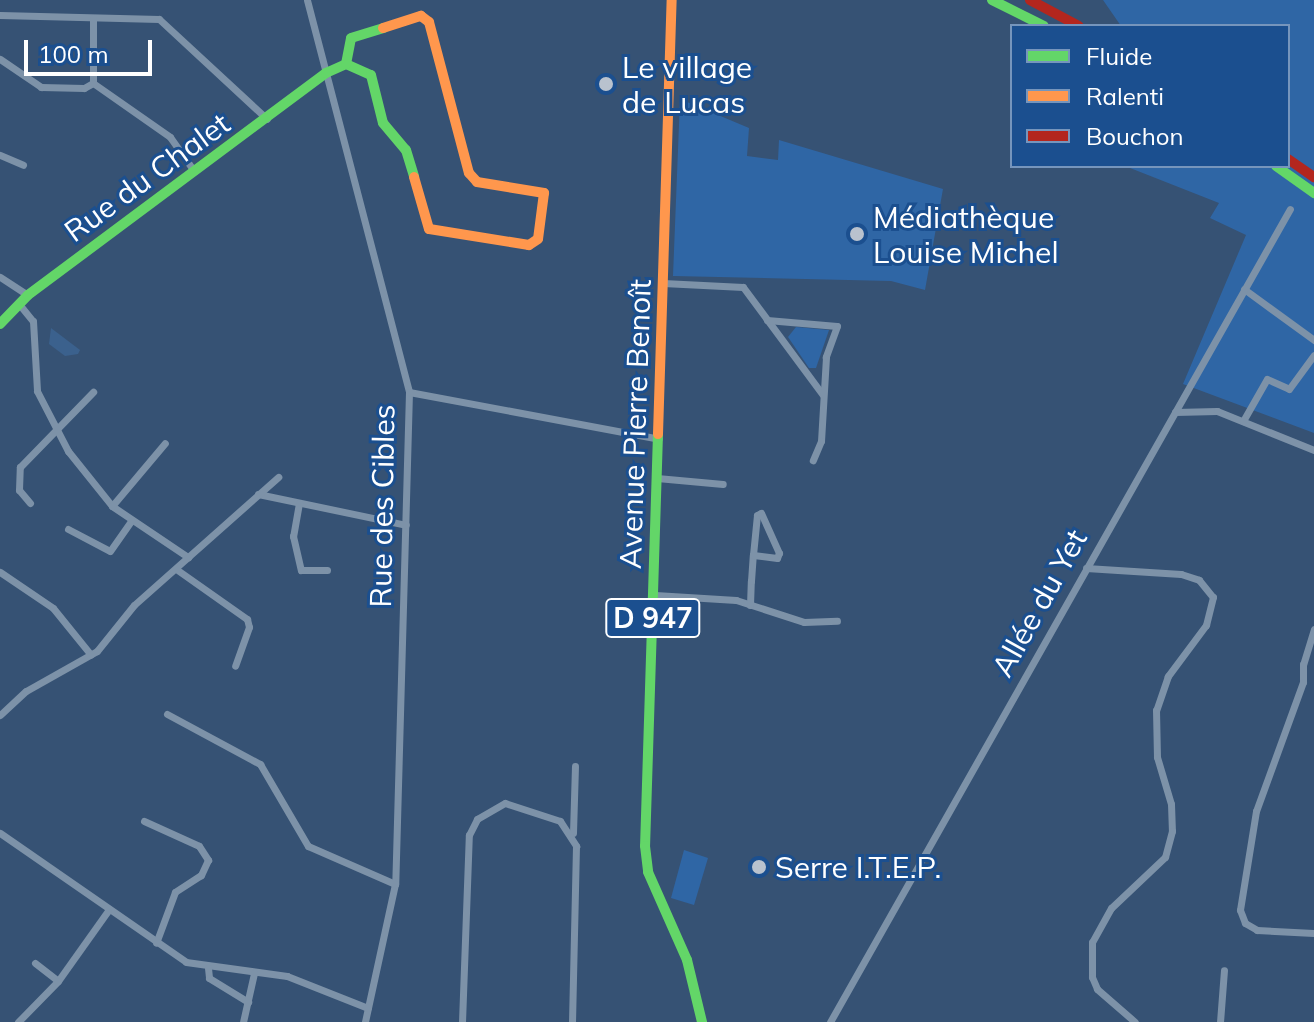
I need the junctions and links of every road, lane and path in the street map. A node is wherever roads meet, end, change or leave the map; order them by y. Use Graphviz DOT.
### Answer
graph roads {
  1 [pos="307,0"];
  2 [pos="992,0"];
  3 [pos="1030,0"];
  4 [pos="672,3"];
  5 [pos="0,15"];
  6 [pos="93,18"];
  7 [pos="1040,24"];
  8 [pos="1075,24"];
  9 [pos="0,59"];
  10 [pos="346,64"];
  11 [pos="326,73"];
  12 [pos="93,83"];
  13 [pos="267,119"];
  14 [pos="0,155"];
  15 [pos="1290,160"];
  16 [pos="23,165"];
  17 [pos="1279,168"];
  18 [pos="194,171"];
  19 [pos="1314,177"];
  20 [pos="1314,193"];
  21 [pos="1290,209"];
  22 [pos="0,277"];
  23 [pos="663,283"];
  24 [pos="1244,289"];
  25 [pos="28,295"];
  26 [pos="19,304"];
  27 [pos="767,320"];
  28 [pos="0,324"];
  29 [pos="1314,340"];
  30 [pos="1314,355"];
  31 [pos="93,392"];
  32 [pos="409,392"];
  33 [pos="823,395"];
  34 [pos="1175,412"];
  35 [pos="1243,421"];
  36 [pos="55,425"];
  37 [pos="659,439"];
  38 [pos="165,443"];
  39 [pos="1314,450"];
  40 [pos="813,460"];
  41 [pos="278,477"];
  42 [pos="657,478"];
  43 [pos="723,484"];
  44 [pos="258,494"];
  45 [pos="30,503"];
  46 [pos="299,503"];
  47 [pos="112,506"];
  48 [pos="131,521"];
  49 [pos="406,525"];
  50 [pos="68,529"];
  51 [pos="753,555"];
  52 [pos="188,557"];
  53 [pos="1086,568"];
  54 [pos="176,569"];
  55 [pos="327,570"];
  56 [pos="0,572"];
  57 [pos="655,595"];
  58 [pos="750,605"];
  59 [pos="837,621"];
  60 [pos="1314,629"];
  61 [pos="91,655"];
  62 [pos="235,666"];
  63 [pos="167,714"];
  64 [pos="0,715"];
  65 [pos="575,766"];
  66 [pos="144,821"];
  67 [pos="0,833"];
  68 [pos="573,835"];
  69 [pos="395,884"];
  70 [pos="107,912"];
  71 [pos="1314,933"];
  72 [pos="156,943"];
  73 [pos="35,963"];
  74 [pos="208,968"];
  75 [pos="1224,970"];
  76 [pos="254,973"];
  77 [pos="58,981"];
  78 [pos="248,1002"];
  79 [pos="368,1008"];
  80 [pos="18,1022"];
  81 [pos="243,1022"];
  82 [pos="365,1022"];
  83 [pos="462,1022"];
  84 [pos="572,1022"];
  85 [pos="702,1022"];
  86 [pos="830,1022"];
  87 [pos="1135,1022"];
  88 [pos="1220,1022"];
  1 -- 11 [label="street, Rue des Cibles"];
  2 -- 7 [label="main road"];
  3 -- 8 [label="main road"];
  4 -- 23 [label="main road, Avenue Pierre Benoît / D 947"];
  5 -- 6 [label="street"];
  6 -- 12 [label="street"];
  6 -- 13 [label="street"];
  9 -- 12 [label="street"];
  10 -- 10 [label="main road"];
  10 -- 11 [label="main road, Rue du Chalet"];
  11 -- 13 [label="main road, Rue du Chalet"];
  11 -- 32 [label="street, Rue des Cibles"];
  12 -- 18 [label="street"];
  13 -- 18 [label="main road, Rue du Chalet"];
  14 -- 16 [label="street"];
  15 -- 19 [label="main road"];
  17 -- 20 [label="main road"];
  18 -- 25 [label="main road, Rue du Chalet"];
  21 -- 24 [label="street, Allée du Yet"];
  22 -- 25 [label="street"];
  23 -- 27 [label="street"];
  23 -- 37 [label="main road, Avenue Pierre Benoît / D 947"];
  24 -- 29 [label="street"];
  24 -- 34 [label="street, Allée du Yet"];
  25 -- 26 [label="main road, Rue du Chalet"];
  26 -- 28 [label="main road, Rue du Chalet"];
  26 -- 36 [label="street"];
  27 -- 33 [label="street"];
  27 -- 33 [label="street"];
  30 -- 35 [label="street"];
  31 -- 36 [label="street"];
  32 -- 37 [label="street"];
  32 -- 49 [label="street, Rue des Cibles"];
  33 -- 40 [label="street"];
  34 -- 35 [label="street"];
  34 -- 53 [label="street, Allée du Yet"];
  35 -- 39 [label="street"];
  36 -- 45 [label="street"];
  36 -- 47 [label="street"];
  37 -- 42 [label="main road, Avenue Pierre Benoît / D 947"];
  38 -- 47 [label="street"];
  41 -- 44 [label="street"];
  42 -- 43 [label="street"];
  42 -- 57 [label="main road, Avenue Pierre Benoît / D 947"];
  44 -- 46 [label="street"];
  44 -- 52 [label="street"];
  46 -- 49 [label="street"];
  46 -- 55 [label="street"];
  47 -- 48 [label="street"];
  48 -- 50 [label="street"];
  48 -- 52 [label="street"];
  49 -- 69 [label="street, Rue des Cibles"];
  51 -- 51 [label="street"];
  51 -- 58 [label="street"];
  52 -- 54 [label="street"];
  53 -- 86 [label="street, Allée du Yet"];
  53 -- 87 [label="street"];
  54 -- 61 [label="street"];
  54 -- 62 [label="street"];
  56 -- 61 [label="street"];
  57 -- 58 [label="street"];
  57 -- 85 [label="main road, Avenue Pierre Benoît / D 947"];
  58 -- 59 [label="street"];
  60 -- 71 [label="street"];
  61 -- 64 [label="street"];
  63 -- 69 [label="street"];
  65 -- 68 [label="street"];
  66 -- 72 [label="street"];
  67 -- 70 [label="street"];
  68 -- 83 [label="street"];
  68 -- 84 [label="street"];
  69 -- 79 [label="street, Rue des Cibles"];
  70 -- 72 [label="street"];
  70 -- 77 [label="street"];
  72 -- 74 [label="street"];
  73 -- 77 [label="street"];
  74 -- 76 [label="street"];
  74 -- 78 [label="street"];
  75 -- 88 [label="street"];
  76 -- 78 [label="street"];
  76 -- 79 [label="street"];
  77 -- 80 [label="street"];
  78 -- 81 [label="street"];
  79 -- 82 [label="street, Rue des Cibles"];
}
